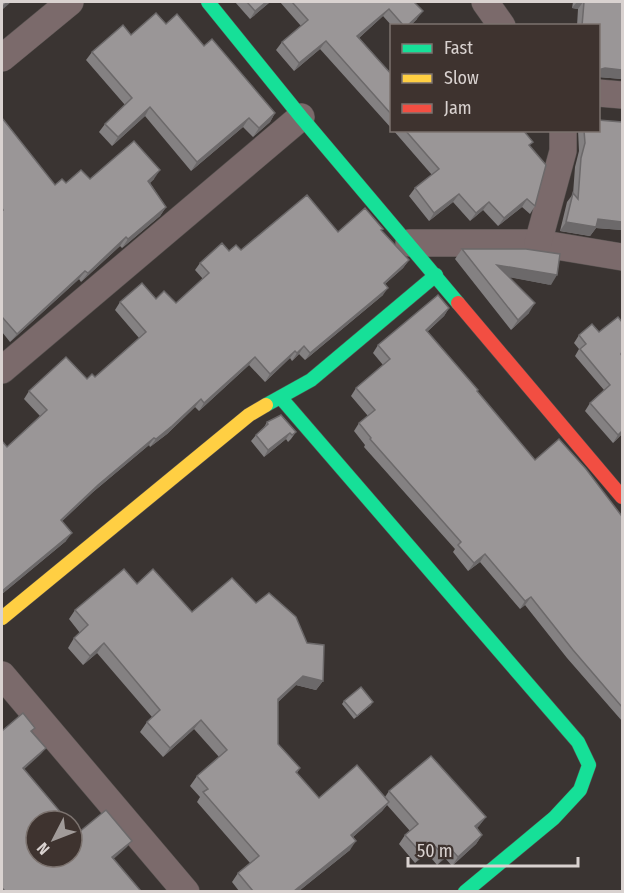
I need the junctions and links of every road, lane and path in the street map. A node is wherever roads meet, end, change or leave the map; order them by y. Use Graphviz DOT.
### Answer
graph roads {
  1 [pos="70,2"];
  2 [pos="208,2"];
  3 [pos="485,2"];
  4 [pos="501,24"];
  5 [pos="2,58"];
  6 [pos="600,93"];
  7 [pos="622,95"];
  8 [pos="301,117"];
  9 [pos="563,132"];
  10 [pos="410,243"];
  11 [pos="538,243"];
  12 [pos="622,257"];
  13 [pos="436,275"];
  14 [pos="2,370"];
  15 [pos="281,398"];
  16 [pos="622,497"];
  17 [pos="2,618"];
  18 [pos="2,675"];
  19 [pos="186,891"];
  20 [pos="465,891"];
  1 -- 5 [label="street"];
  2 -- 8 [label="street"];
  3 -- 4 [label="street"];
  6 -- 7 [label="street"];
  8 -- 10 [label="street"];
  8 -- 14 [label="street"];
  9 -- 11 [label="street"];
  10 -- 11 [label="street"];
  10 -- 13 [label="street"];
  11 -- 12 [label="street"];
  13 -- 15 [label="street"];
  13 -- 16 [label="street"];
  15 -- 17 [label="street"];
  15 -- 20 [label="street"];
  18 -- 19 [label="street"];
}
